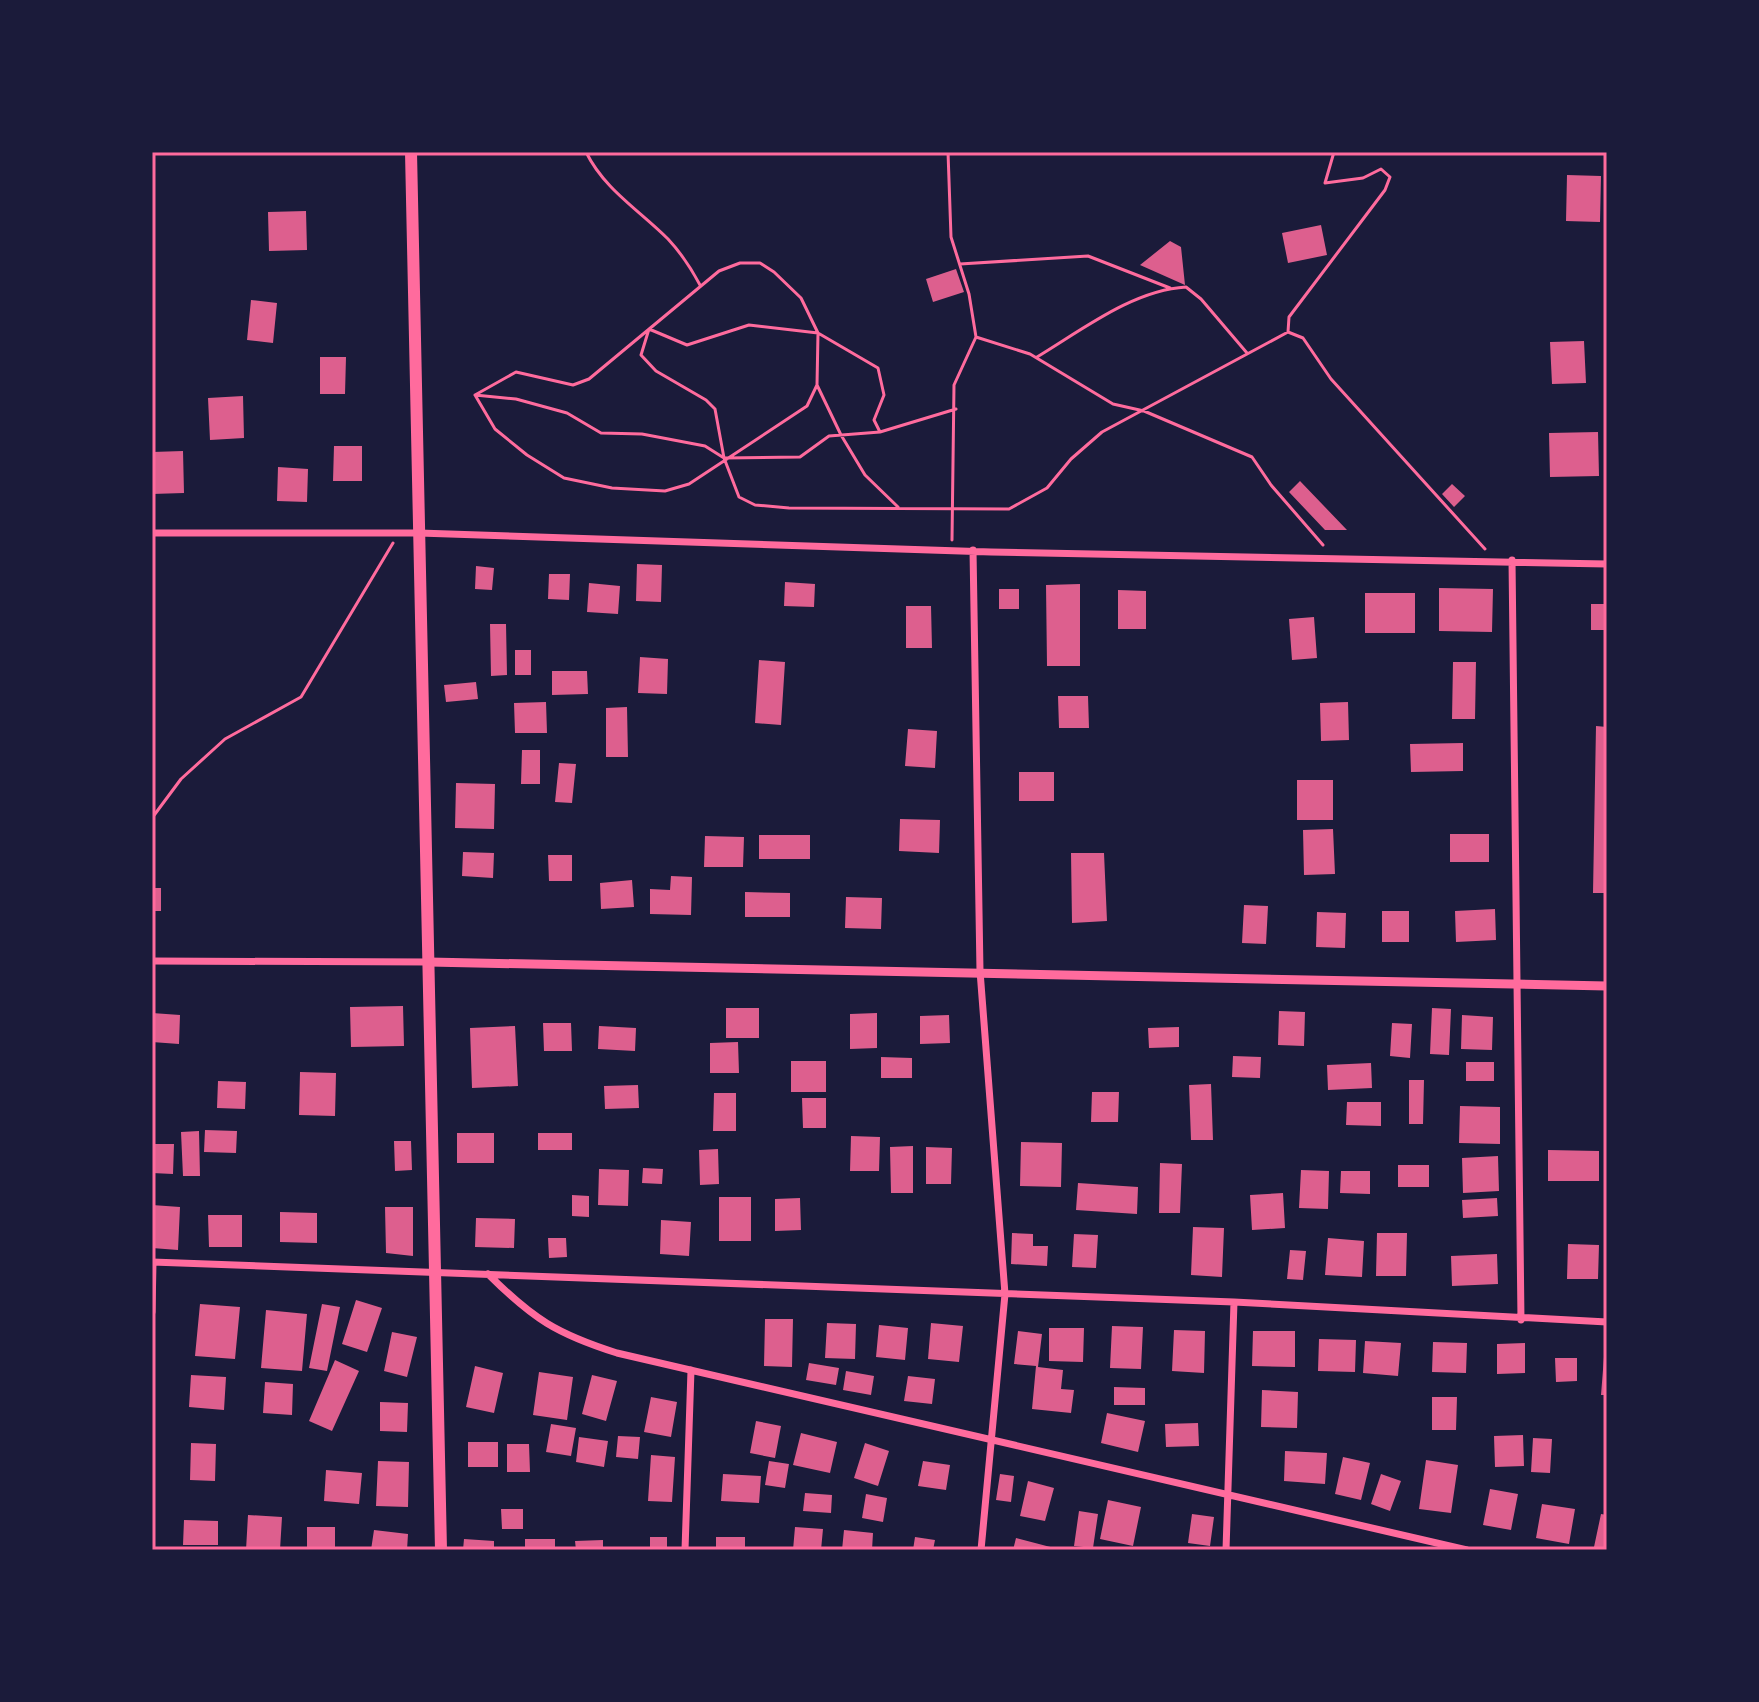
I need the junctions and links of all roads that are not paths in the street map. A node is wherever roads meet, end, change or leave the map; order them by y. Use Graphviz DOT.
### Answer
graph roads {
  1 [pos="411,152"];
  2 [pos="152,533"];
  3 [pos="419,533"];
  4 [pos="973,550"];
  5 [pos="1512,560"];
  6 [pos="1607,564"];
  7 [pos="152,961"];
  8 [pos="429,962"];
  9 [pos="980,971"];
  10 [pos="1517,984"];
  11 [pos="1607,986"];
  12 [pos="153,1262"];
  13 [pos="437,1273"];
  14 [pos="488,1274"];
  15 [pos="1005,1294"];
  16 [pos="1234,1302"];
  17 [pos="152,1312"];
  18 [pos="1521,1320"];
  19 [pos="1607,1322"];
  20 [pos="691,1370"];
  21 [pos="990,1437"];
  22 [pos="1229,1495"];
  23 [pos="441,1550"];
  24 [pos="685,1550"];
  25 [pos="981,1550"];
  26 [pos="1226,1550"];
  27 [pos="1467,1550"];
  1 -- 3 [label="main road"];
  2 -- 3 [label="street"];
  3 -- 4 [label="street"];
  3 -- 8 [label="main road"];
  4 -- 5 [label="street"];
  4 -- 9 [label="street"];
  5 -- 6 [label="street"];
  5 -- 10 [label="street"];
  7 -- 8 [label="street"];
  8 -- 9 [label="street"];
  8 -- 13 [label="main road"];
  9 -- 10 [label="street"];
  9 -- 15 [label="street"];
  10 -- 11 [label="street"];
  10 -- 18 [label="street"];
  12 -- 13 [label="street"];
  12 -- 17 [label="street"];
  13 -- 14 [label="street"];
  13 -- 23 [label="main road"];
  14 -- 15 [label="street"];
  14 -- 20 [label="street"];
  15 -- 16 [label="street"];
  15 -- 21 [label="street"];
  16 -- 18 [label="street"];
  16 -- 22 [label="street"];
  18 -- 19 [label="street"];
  20 -- 21 [label="street"];
  20 -- 24 [label="street"];
  21 -- 22 [label="street"];
  21 -- 25 [label="street"];
  22 -- 26 [label="street"];
  22 -- 27 [label="street"];
}
